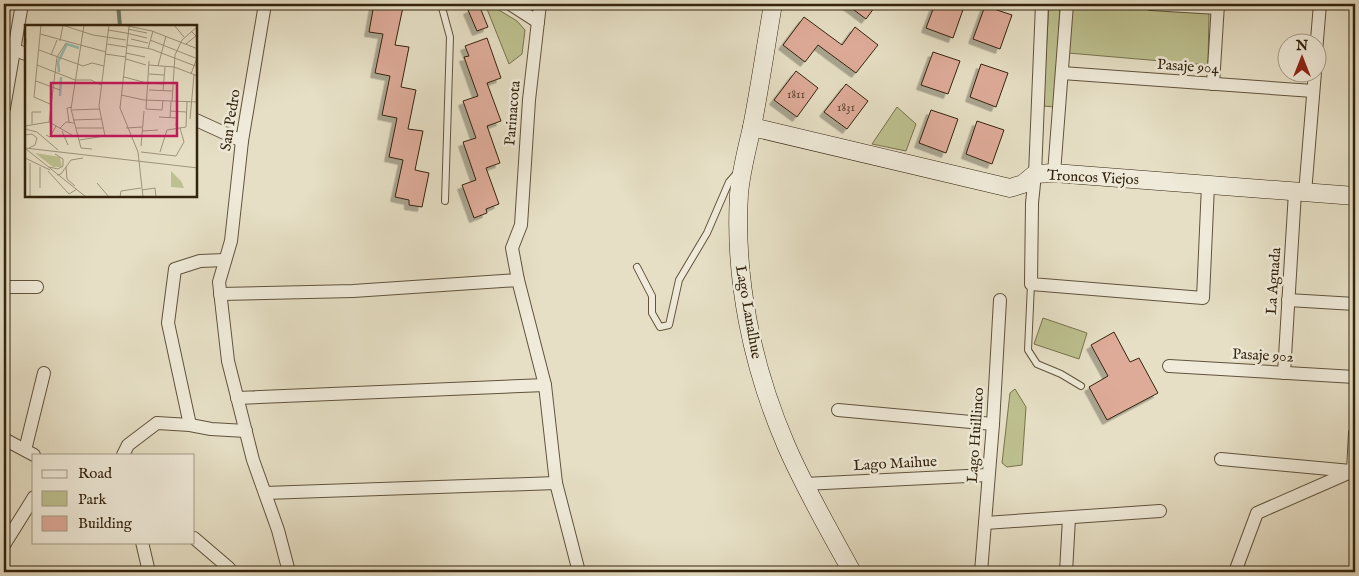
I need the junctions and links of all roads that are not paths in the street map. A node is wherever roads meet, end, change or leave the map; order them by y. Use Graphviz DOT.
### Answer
graph roads {
  1 [pos="22,4"];
  2 [pos="265,4"];
  3 [pos="441,4"];
  4 [pos="510,4"];
  5 [pos="540,4"];
  6 [pos="774,4"];
  7 [pos="1042,4"];
  8 [pos="1067,4"];
  9 [pos="1151,4"];
  10 [pos="1320,4"];
  11 [pos="1218,6"];
  12 [pos="538,22"];
  13 [pos="1318,32"];
  14 [pos="15,50"];
  15 [pos="1062,73"];
  16 [pos="1314,82"];
  17 [pos="1213,84"];
  18 [pos="1313,91"];
  19 [pos="4,108"];
  20 [pos="198,121"];
  21 [pos="752,127"];
  22 [pos="242,141"];
  23 [pos="742,168"];
  24 [pos="1054,173"];
  25 [pos="1035,174"];
  26 [pos="1208,185"];
  27 [pos="1300,192"];
  28 [pos="1355,196"];
  29 [pos="445,201"];
  30 [pos="225,260"];
  31 [pos="637,267"];
  32 [pos="518,280"];
  33 [pos="1031,284"];
  34 [pos="4,287"];
  35 [pos="37,287"];
  36 [pos="220,294"];
  37 [pos="1000,300"];
  38 [pos="1288,300"];
  39 [pos="1355,304"];
  40 [pos="1169,366"];
  41 [pos="44,373"];
  42 [pos="1284,373"];
  43 [pos="1355,377"];
  44 [pos="545,385"];
  45 [pos="1081,386"];
  46 [pos="237,398"];
  47 [pos="838,410"];
  48 [pos="993,424"];
  49 [pos="190,425"];
  50 [pos="246,431"];
  51 [pos="1355,433"];
  52 [pos="4,439"];
  53 [pos="29,453"];
  54 [pos="124,454"];
  55 [pos="1221,459"];
  56 [pos="1355,471"];
  57 [pos="988,475"];
  58 [pos="556,483"];
  59 [pos="804,484"];
  60 [pos="265,493"];
  61 [pos="32,500"];
  62 [pos="1160,511"];
  63 [pos="1069,518"];
  64 [pos="985,523"];
  65 [pos="195,539"];
  66 [pos="142,544"];
  67 [pos="4,545"];
  68 [pos="229,568"];
  69 [pos="149,572"];
  70 [pos="289,572"];
  71 [pos="578,572"];
  72 [pos="852,572"];
  73 [pos="981,572"];
  74 [pos="1066,572"];
  75 [pos="1235,572"];
  1 -- 14 [label="street"];
  2 -- 22 [label="street, San Pedro"];
  3 -- 29 [label="lane"];
  4 -- 12 [label="street"];
  5 -- 12 [label="street, Parinacota"];
  6 -- 21 [label="street, Lago Lanalhue"];
  7 -- 25 [label="street"];
  8 -- 15 [label="street"];
  9 -- 11 [label="street"];
  10 -- 13 [label="street"];
  11 -- 17 [label="street"];
  12 -- 32 [label="street, Parinacota"];
  14 -- 19 [label="street"];
  15 -- 17 [label="street, Pasaje 904"];
  15 -- 24 [label="street"];
  16 -- 18 [label="street, La Aguada"];
  17 -- 18 [label="street, Pasaje 904"];
  18 -- 27 [label="street, La Aguada"];
  20 -- 22 [label="street"];
  21 -- 23 [label="street, Lago Lanalhue"];
  21 -- 25 [label="street, Troncos Viejos"];
  22 -- 30 [label="street, San Pedro"];
  23 -- 31 [label="lane"];
  23 -- 59 [label="street, Lago Lanalhue"];
  24 -- 25 [label="street, Troncos Viejos"];
  24 -- 26 [label="street, Troncos Viejos"];
  25 -- 33 [label="street"];
  26 -- 27 [label="street, Troncos Viejos"];
  26 -- 33 [label="street"];
  27 -- 28 [label="street, Troncos Viejos"];
  27 -- 38 [label="street, La Aguada"];
  30 -- 36 [label="street, San Pedro"];
  30 -- 49 [label="street"];
  32 -- 36 [label="street"];
  32 -- 44 [label="street"];
  33 -- 45 [label="lane"];
  34 -- 35 [label="street"];
  36 -- 46 [label="street, San Pedro"];
  37 -- 48 [label="street, Lago Huillinco"];
  38 -- 39 [label="street"];
  38 -- 42 [label="street, La Aguada"];
  40 -- 42 [label="street, Pasaje 902"];
  41 -- 53 [label="street"];
  42 -- 43 [label="street, Pasaje 902"];
  44 -- 46 [label="street"];
  44 -- 58 [label="street"];
  46 -- 50 [label="street, San Pedro"];
  47 -- 48 [label="street"];
  48 -- 57 [label="street, Lago Huillinco"];
  49 -- 50 [label="street"];
  49 -- 54 [label="street"];
  50 -- 60 [label="street, San Pedro"];
  51 -- 56 [label="street"];
  52 -- 53 [label="street"];
  55 -- 56 [label="street"];
  56 -- 75 [label="street"];
  57 -- 59 [label="street, Lago Maihue"];
  57 -- 64 [label="street, Lago Huillinco"];
  58 -- 60 [label="street"];
  58 -- 71 [label="street"];
  59 -- 72 [label="street, Lago Lanalhue"];
  60 -- 70 [label="street, San Pedro"];
  61 -- 67 [label="street"];
  62 -- 63 [label="street"];
  63 -- 64 [label="street"];
  63 -- 74 [label="street"];
  64 -- 73 [label="street, Lago Huillinco"];
  65 -- 68 [label="street"];
  66 -- 69 [label="street"];
}
